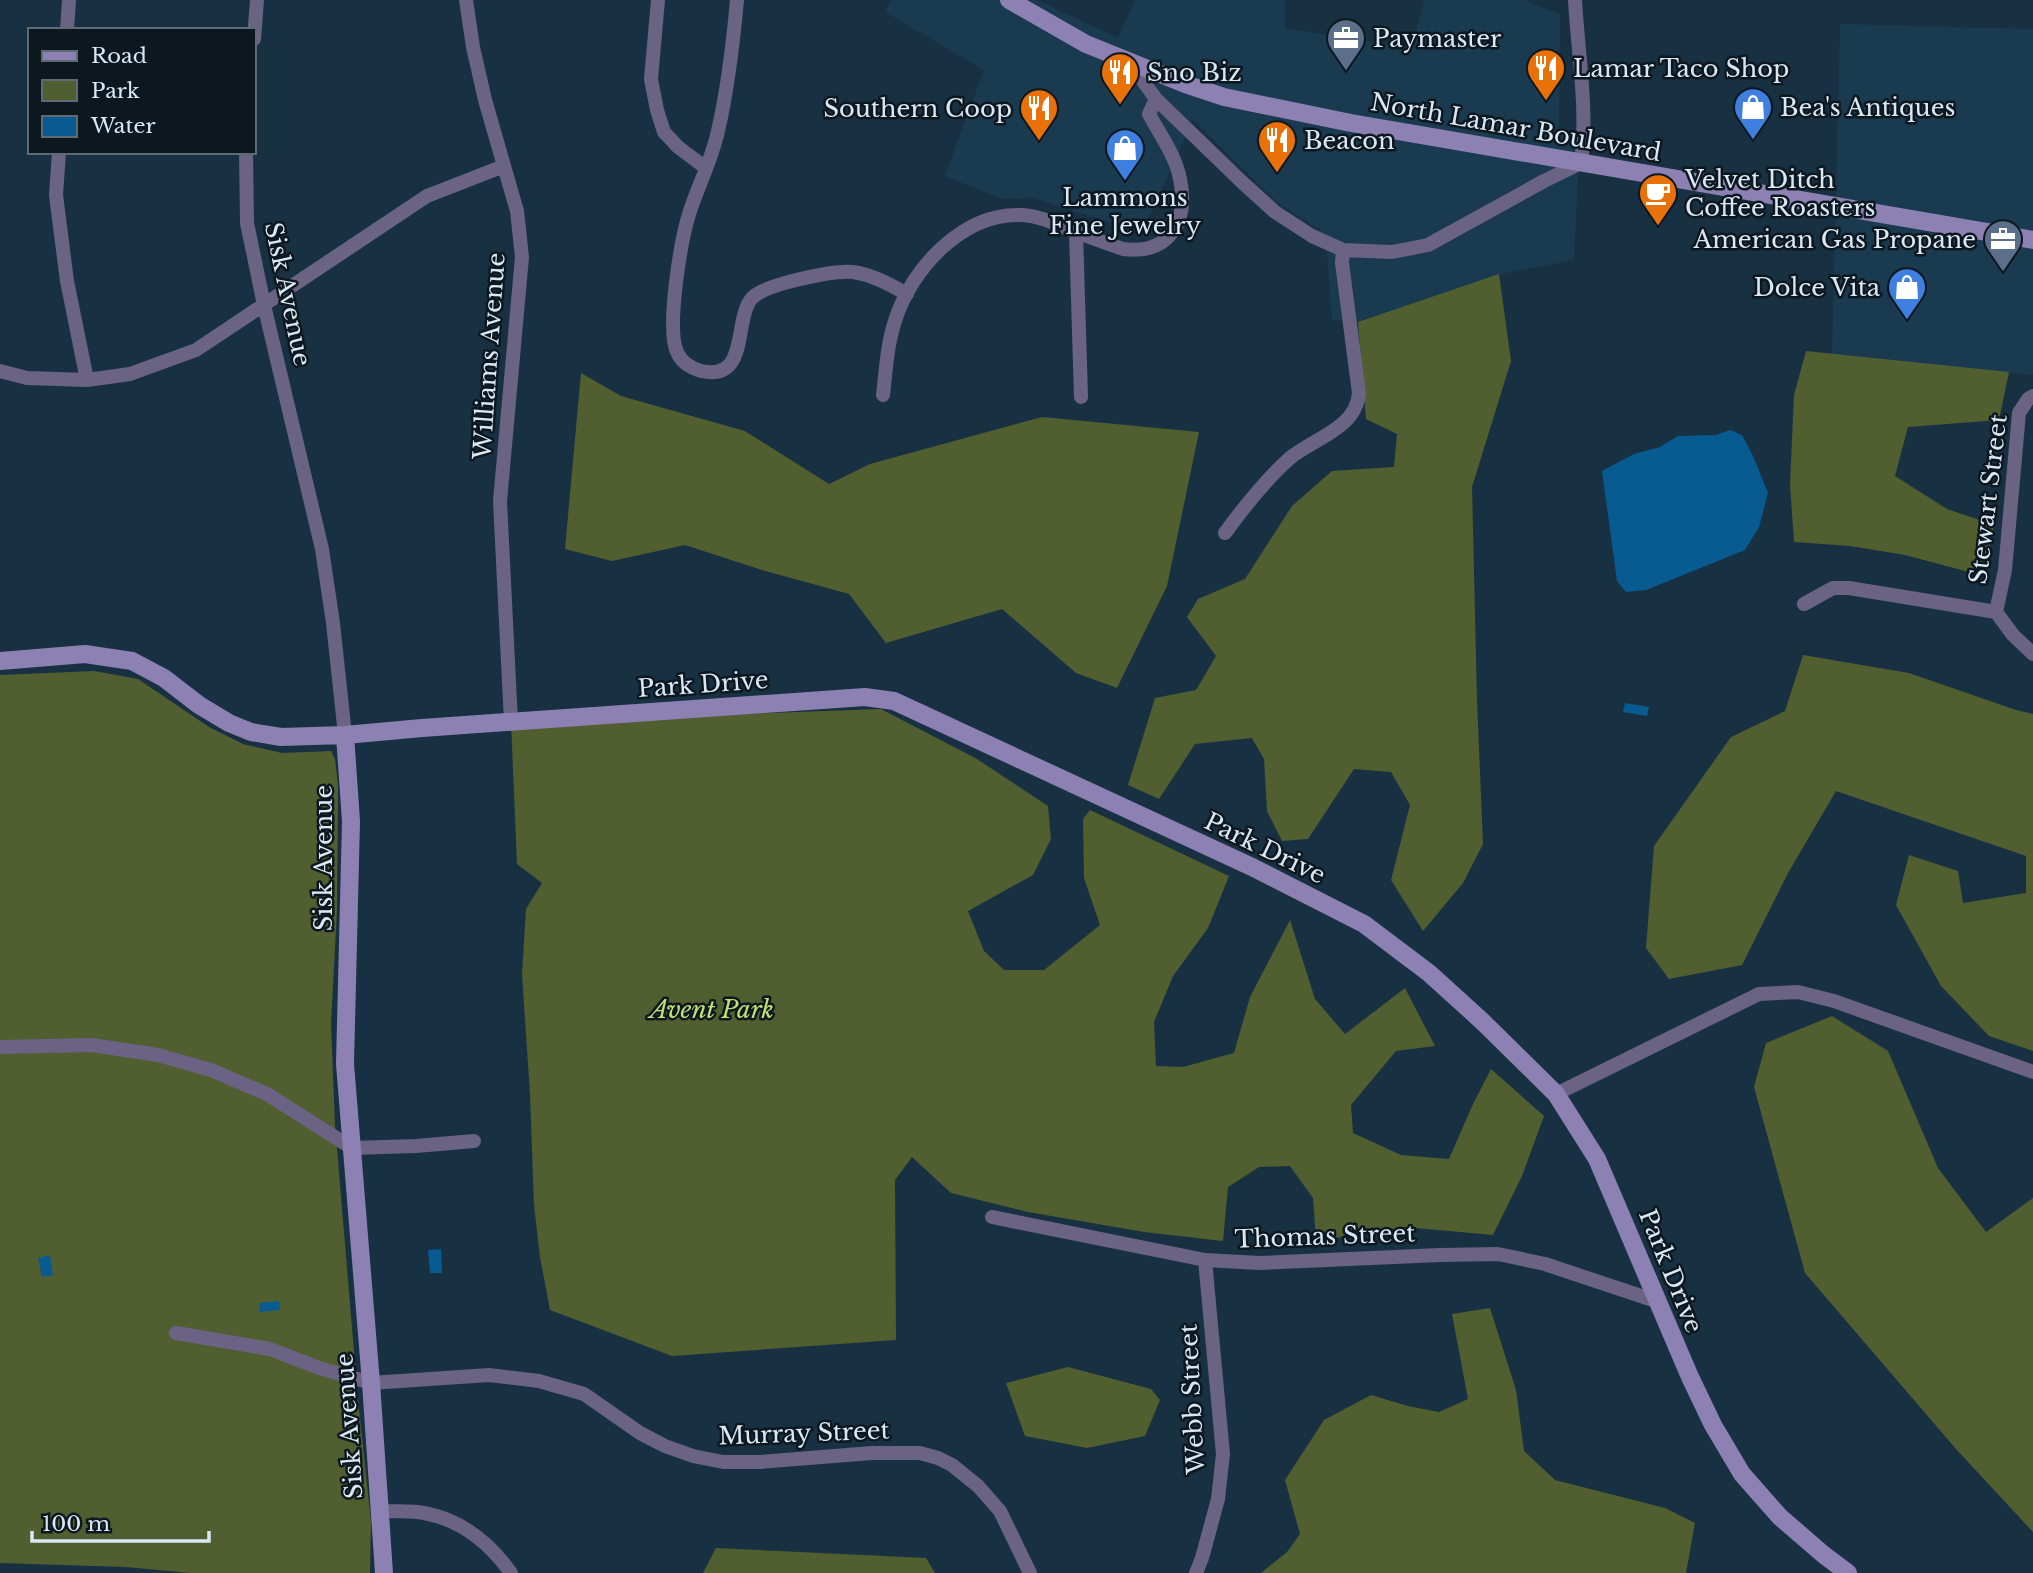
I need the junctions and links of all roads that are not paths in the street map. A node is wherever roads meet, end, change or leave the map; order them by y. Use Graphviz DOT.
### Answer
graph roads {
  1 [pos="69,0"];
  2 [pos="257,0"];
  3 [pos="466,0"];
  4 [pos="657,0"];
  5 [pos="737,0"];
  6 [pos="1010,0"];
  7 [pos="1575,0"];
  8 [pos="67,28"];
  9 [pos="255,28"];
  10 [pos="1130,63"];
  11 [pos="1156,99"];
  12 [pos="59,154"];
  13 [pos="246,154"];
  14 [pos="1581,163"];
  15 [pos="504,166"];
  16 [pos="706,168"];
  17 [pos="1076,232"];
  18 [pos="2033,240"];
  19 [pos="1343,250"];
  20 [pos="907,294"];
  21 [pos="264,305"];
  22 [pos="0,371"];
  23 [pos="87,380"];
  24 [pos="883,394"];
  25 [pos="2033,396"];
  26 [pos="1082,397"];
  27 [pos="1225,533"];
  28 [pos="1804,604"];
  29 [pos="1996,612"];
  30 [pos="2033,654"];
  31 [pos="0,661"];
  32 [pos="510,722"];
  33 [pos="345,735"];
  34 [pos="0,1047"];
  35 [pos="2033,1072"];
  36 [pos="1556,1094"];
  37 [pos="474,1141"];
  38 [pos="352,1148"];
  39 [pos="992,1217"];
  40 [pos="1205,1260"];
  41 [pos="1656,1301"];
  42 [pos="176,1333"];
  43 [pos="371,1383"];
  44 [pos="380,1511"];
  45 [pos="384,1573"];
  46 [pos="511,1573"];
  47 [pos="1030,1573"];
  48 [pos="1196,1573"];
  49 [pos="1848,1573"];
  1 -- 8 [label="street"];
  2 -- 9 [label="street"];
  3 -- 15 [label="street, Williams Avenue"];
  4 -- 16 [label="street"];
  5 -- 16 [label="street"];
  6 -- 10 [label="street, North Lamar Boulevard"];
  7 -- 14 [label="street"];
  10 -- 11 [label="street"];
  10 -- 14 [label="street, North Lamar Boulevard"];
  11 -- 17 [label="street"];
  11 -- 19 [label="street"];
  12 -- 23 [label="street"];
  13 -- 21 [label="street, Sisk Avenue"];
  14 -- 18 [label="street, North Lamar Boulevard"];
  14 -- 19 [label="street"];
  15 -- 21 [label="street"];
  15 -- 32 [label="street, Williams Avenue"];
  16 -- 20 [label="street"];
  17 -- 20 [label="street"];
  17 -- 26 [label="street"];
  19 -- 27 [label="street"];
  20 -- 24 [label="street"];
  21 -- 23 [label="street"];
  21 -- 33 [label="street, Sisk Avenue"];
  22 -- 23 [label="street"];
  25 -- 29 [label="street, Stewart Street"];
  28 -- 29 [label="street"];
  29 -- 30 [label="street"];
  31 -- 33 [label="street, Park Drive"];
  32 -- 33 [label="street, Park Drive"];
  32 -- 36 [label="street, Park Drive"];
  33 -- 38 [label="street, Sisk Avenue"];
  34 -- 38 [label="street"];
  35 -- 36 [label="street"];
  36 -- 41 [label="street, Park Drive"];
  37 -- 38 [label="street"];
  38 -- 43 [label="street, Sisk Avenue"];
  39 -- 40 [label="street, Thomas Street"];
  40 -- 41 [label="street, Thomas Street"];
  40 -- 48 [label="street, Webb Street"];
  41 -- 49 [label="street, Park Drive"];
  42 -- 43 [label="street, Murray Street"];
  43 -- 44 [label="street, Sisk Avenue"];
  43 -- 47 [label="street, Murray Street"];
  44 -- 45 [label="street, Sisk Avenue"];
  44 -- 46 [label="street"];
}
